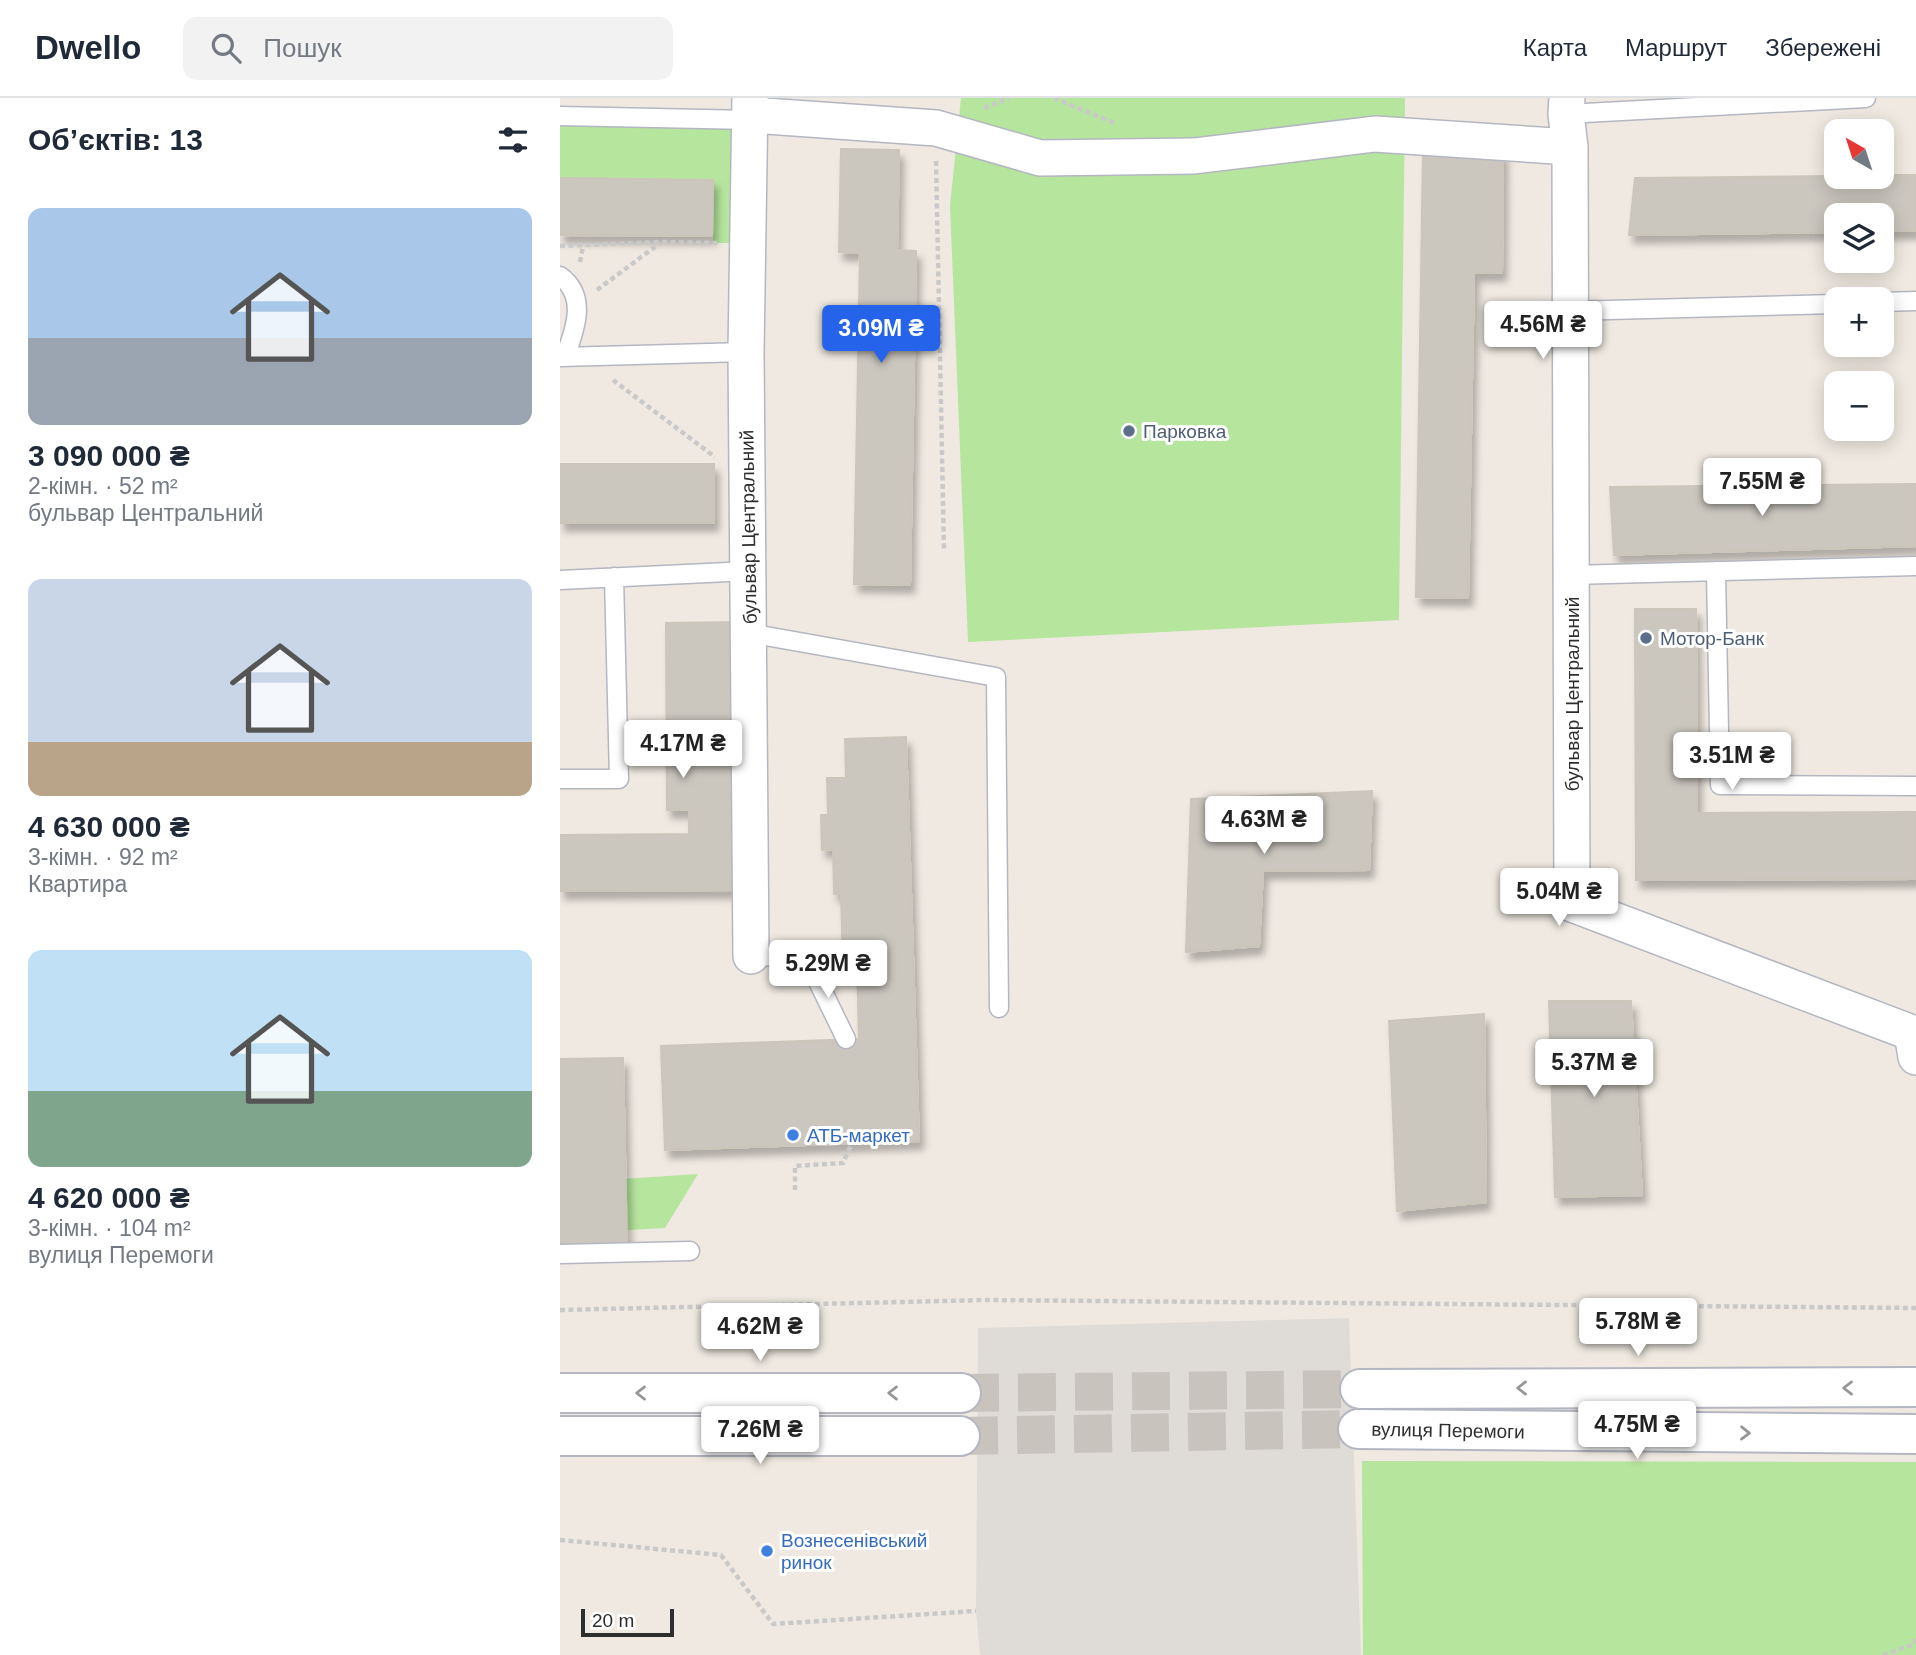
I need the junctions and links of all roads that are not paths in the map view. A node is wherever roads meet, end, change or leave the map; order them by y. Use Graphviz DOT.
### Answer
graph roads {
  1 [pos="1866,98"];
  2 [pos="750,111"];
  3 [pos="560,116"];
  4 [pos="1568,119"];
  5 [pos="560,276"];
  6 [pos="1916,301"];
  7 [pos="1894,302"];
  8 [pos="1824,304"];
  9 [pos="1570,311"];
  10 [pos="746,352"];
  11 [pos="569,357"];
  12 [pos="1916,566"];
  13 [pos="749,571"];
  14 [pos="1716,571"];
  15 [pos="1571,575"];
  16 [pos="614,578"];
  17 [pos="560,580"];
  18 [pos="749,633"];
  19 [pos="560,779"];
  20 [pos="1916,786"];
  21 [pos="751,956"];
  22 [pos="999,1008"];
  23 [pos="846,1039"];
  24 [pos="1916,1057"];
  25 [pos="690,1251"];
  26 [pos="560,1254"];
  27 [pos="1916,1387"];
  28 [pos="1360,1389"];
  29 [pos="560,1393"];
  30 [pos="961,1393"];
  31 [pos="1358,1429"];
  32 [pos="1916,1434"];
  33 [pos="560,1436"];
  34 [pos="960,1436"];
  1 -- 4 [label="lane"];
  2 -- 3 [label="lane"];
  2 -- 4 [label="street"];
  2 -- 10 [label="street, бульвар Центральний"];
  4 -- 9 [label="street, бульвар Центральний"];
  5 -- 11 [label="lane"];
  6 -- 7 [label="lane"];
  8 -- 9 [label="lane"];
  9 -- 15 [label="street, бульвар Центральний"];
  10 -- 11 [label="lane"];
  10 -- 13 [label="street, бульвар Центральний"];
  12 -- 14 [label="lane"];
  13 -- 16 [label="lane"];
  13 -- 18 [label="street, бульвар Центральний"];
  14 -- 15 [label="lane"];
  14 -- 20 [label="lane"];
  15 -- 24 [label="street, бульвар Центральний"];
  16 -- 17 [label="lane"];
  16 -- 19 [label="lane"];
  18 -- 21 [label="street, бульвар Центральний"];
  18 -- 22 [label="lane"];
  21 -- 23 [label="lane"];
  25 -- 26 [label="lane"];
  27 -- 28 [label="main road, вулиця Перемоги, one-way"];
  30 -- 29 [label="main road, one-way"];
  31 -- 32 [label="main road, вулиця Перемоги, one-way"];
  33 -- 34 [label="main road"];
}
